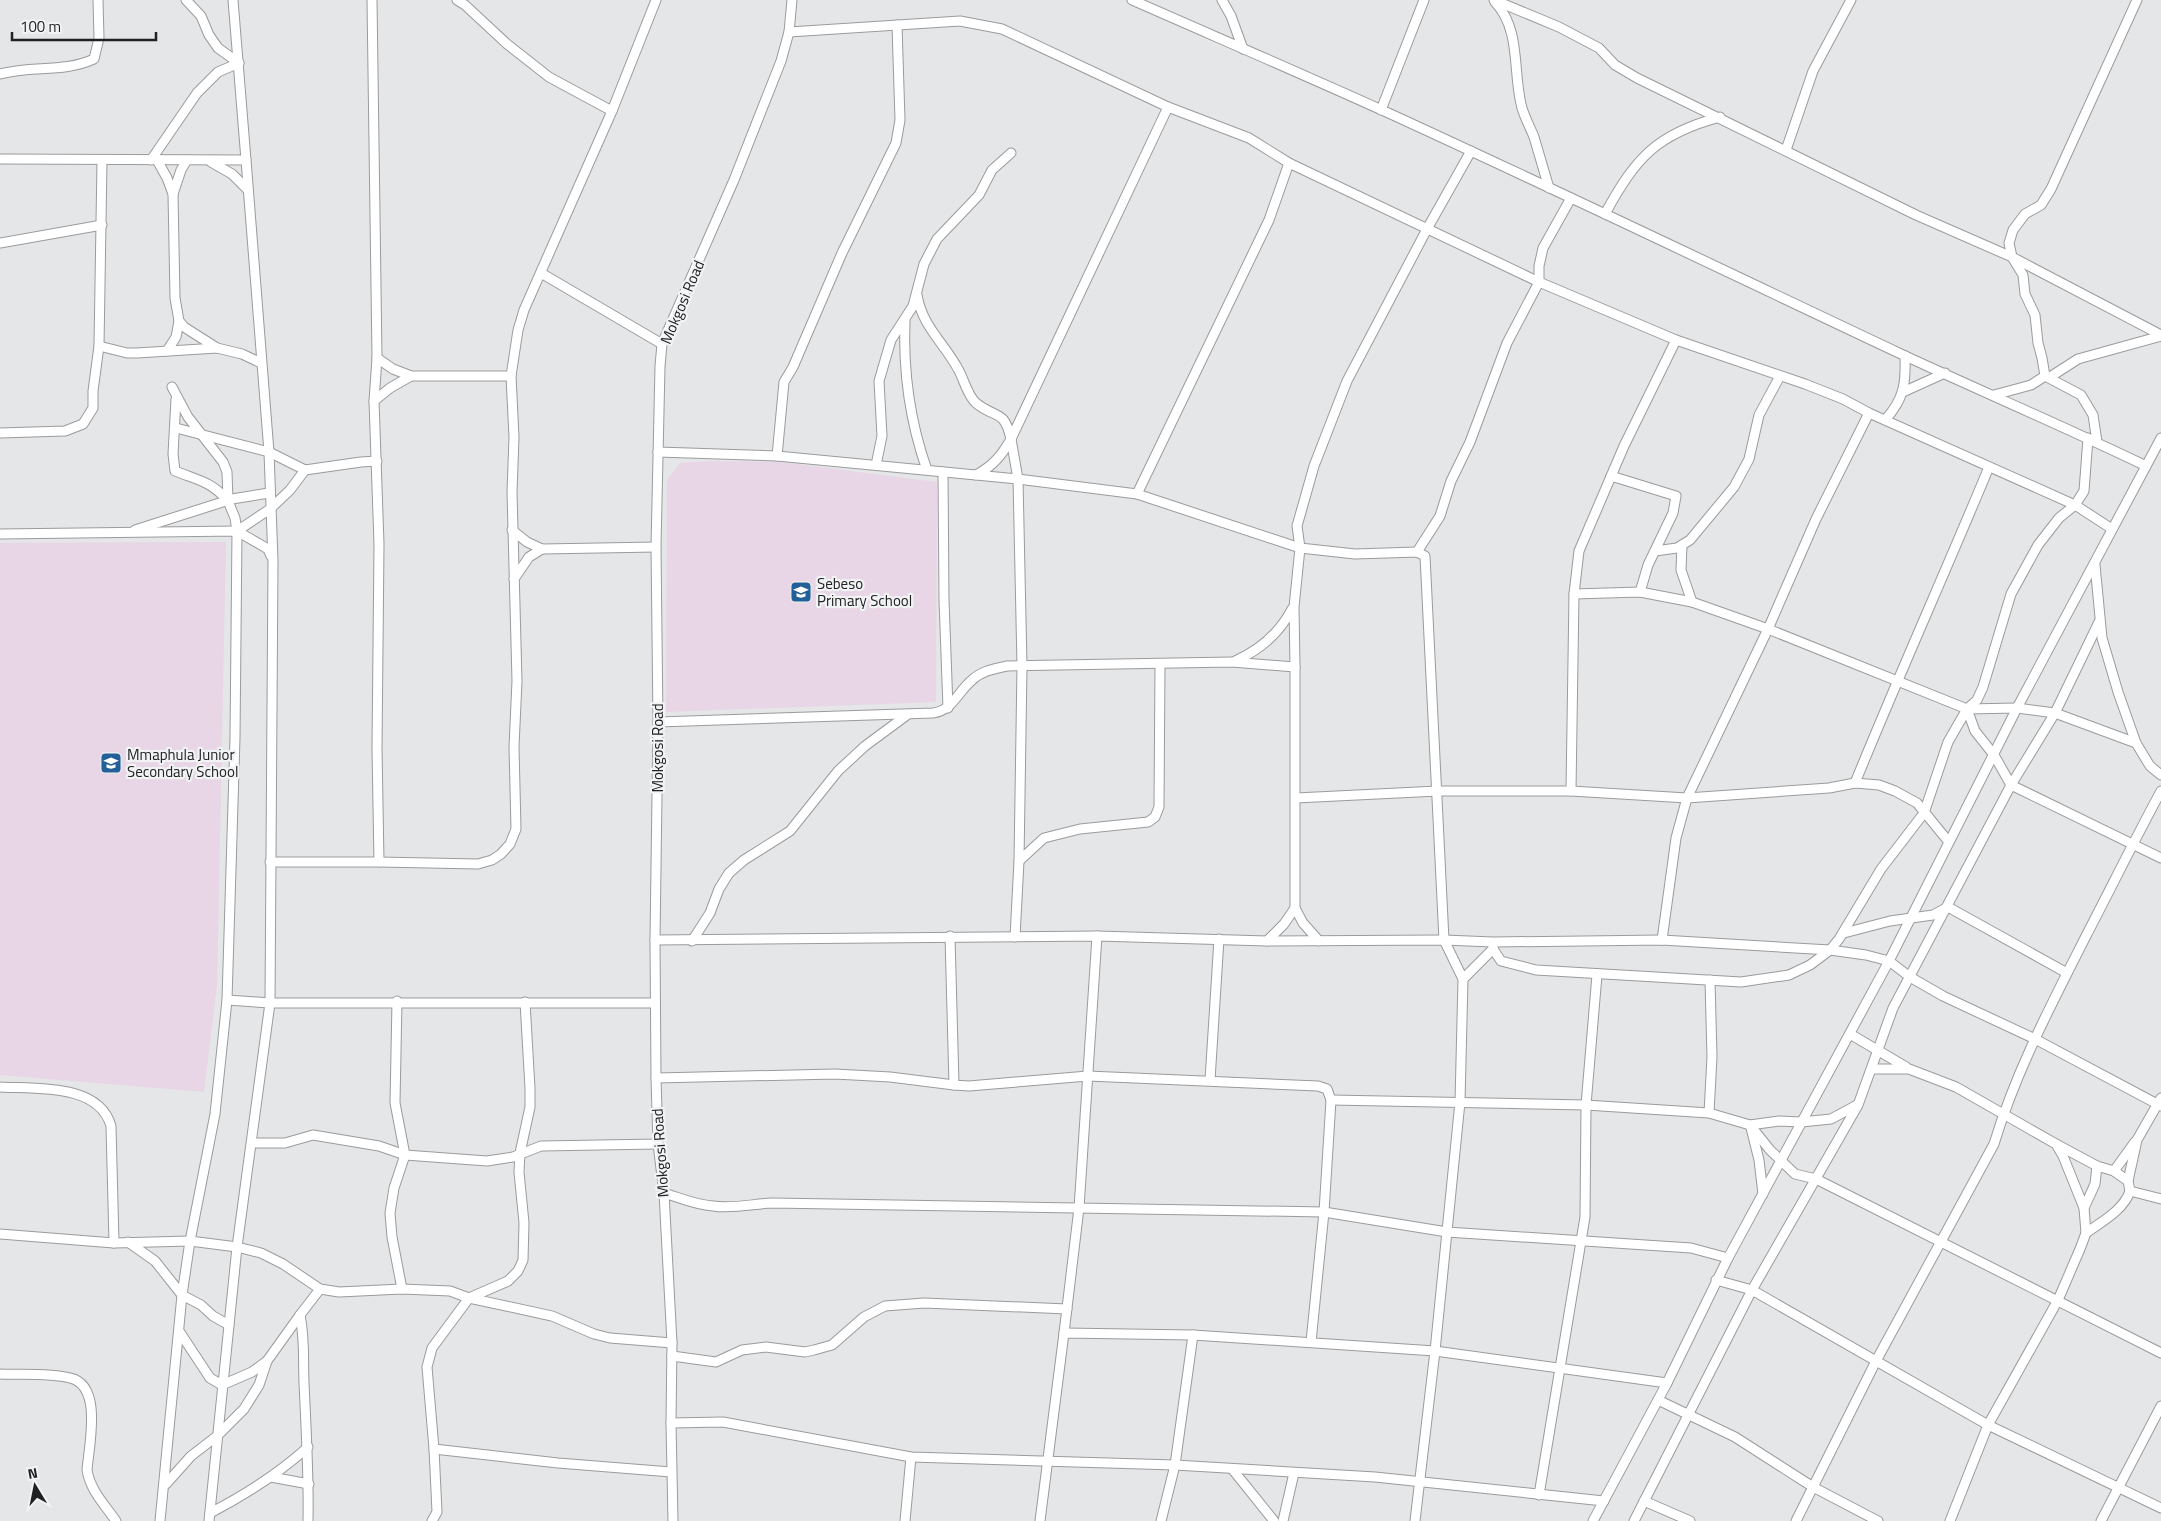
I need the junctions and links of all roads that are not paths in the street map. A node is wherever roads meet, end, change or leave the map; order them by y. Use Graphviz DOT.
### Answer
graph roads {
  1 [pos="98,0"];
  2 [pos="186,0"];
  3 [pos="233,0"];
  4 [pos="372,0"];
  5 [pos="457,0"];
  6 [pos="656,0"];
  7 [pos="792,0"];
  8 [pos="1132,0"];
  9 [pos="1222,0"];
  10 [pos="1424,0"];
  11 [pos="1493,0"];
  12 [pos="1851,0"];
  13 [pos="2137,0"];
  14 [pos="897,25"];
  15 [pos="789,32"];
  16 [pos="1243,49"];
  17 [pos="239,63"];
  18 [pos="0,74"];
  19 [pos="1168,106"];
  20 [pos="1381,110"];
  21 [pos="612,111"];
  22 [pos="1720,117"];
  23 [pos="1786,150"];
  24 [pos="1471,151"];
  25 [pos="1010,153"];
  26 [pos="0,159"];
  27 [pos="154,160"];
  28 [pos="187,160"];
  29 [pos="208,160"];
  30 [pos="246,160"];
  31 [pos="102,161"];
  32 [pos="1289,163"];
  33 [pos="1549,188"];
  34 [pos="248,190"];
  35 [pos="173,194"];
  36 [pos="1571,198"];
  37 [pos="1605,214"];
  38 [pos="102,225"];
  39 [pos="1427,229"];
  40 [pos="0,243"];
  41 [pos="2012,257"];
  42 [pos="541,273"];
  43 [pos="1539,282"];
  44 [pos="916,295"];
  45 [pos="905,319"];
  46 [pos="178,321"];
  47 [pos="2161,336"];
  48 [pos="1676,340"];
  49 [pos="662,344"];
  50 [pos="99,346"];
  51 [pos="217,348"];
  52 [pos="168,351"];
  53 [pos="1905,356"];
  54 [pos="377,358"];
  55 [pos="261,363"];
  56 [pos="1945,373"];
  57 [pos="411,376"];
  58 [pos="511,376"];
  59 [pos="1780,376"];
  60 [pos="2047,376"];
  61 [pos="172,387"];
  62 [pos="1903,392"];
  63 [pos="1994,395"];
  64 [pos="176,397"];
  65 [pos="374,401"];
  66 [pos="1869,413"];
  67 [pos="1885,420"];
  68 [pos="176,428"];
  69 [pos="0,433"];
  70 [pos="200,434"];
  71 [pos="2161,438"];
  72 [pos="1011,439"];
  73 [pos="2093,440"];
  74 [pos="269,452"];
  75 [pos="658,452"];
  76 [pos="776,456"];
  77 [pos="377,462"];
  78 [pos="876,465"];
  79 [pos="2146,466"];
  80 [pos="1989,467"];
  81 [pos="305,470"];
  82 [pos="927,470"];
  83 [pos="943,472"];
  84 [pos="976,475"];
  85 [pos="1610,476"];
  86 [pos="1018,479"];
  87 [pos="269,493"];
  88 [pos="1137,494"];
  89 [pos="228,501"];
  90 [pos="2074,505"];
  91 [pos="270,509"];
  92 [pos="2112,529"];
  93 [pos="512,530"];
  94 [pos="237,531"];
  95 [pos="125,533"];
  96 [pos="0,534"];
  97 [pos="1682,545"];
  98 [pos="656,548"];
  99 [pos="1300,548"];
  100 [pos="542,549"];
  101 [pos="1655,551"];
  102 [pos="1417,552"];
  103 [pos="273,560"];
  104 [pos="2095,565"];
  105 [pos="514,579"];
  106 [pos="1640,592"];
  107 [pos="1574,594"];
  108 [pos="1692,602"];
  109 [pos="1294,608"];
  110 [pos="2099,622"];
  111 [pos="1768,629"];
  112 [pos="1232,662"];
  113 [pos="1160,664"];
  114 [pos="1022,666"];
  115 [pos="1295,667"];
  116 [pos="1896,682"];
  117 [pos="948,708"];
  118 [pos="2017,708"];
  119 [pos="1967,710"];
  120 [pos="2055,713"];
  121 [pos="907,715"];
  122 [pos="658,722"];
  123 [pos="2136,743"];
  124 [pos="1994,755"];
  125 [pos="2161,774"];
  126 [pos="1856,783"];
  127 [pos="2012,785"];
  128 [pos="1438,791"];
  129 [pos="1571,791"];
  130 [pos="2161,791"];
  131 [pos="1296,798"];
  132 [pos="1688,798"];
  133 [pos="1924,813"];
  134 [pos="1948,841"];
  135 [pos="2132,843"];
  136 [pos="2161,858"];
  137 [pos="1019,861"];
  138 [pos="270,862"];
  139 [pos="379,862"];
  140 [pos="1948,907"];
  141 [pos="1295,908"];
  142 [pos="1910,918"];
  143 [pos="1844,933"];
  144 [pos="950,936"];
  145 [pos="1015,936"];
  146 [pos="1097,936"];
  147 [pos="1219,939"];
  148 [pos="655,940"];
  149 [pos="1444,940"];
  150 [pos="1662,940"];
  151 [pos="692,941"];
  152 [pos="1267,941"];
  153 [pos="1320,941"];
  154 [pos="1493,946"];
  155 [pos="1830,950"];
  156 [pos="1889,961"];
  157 [pos="2067,973"];
  158 [pos="1597,975"];
  159 [pos="1910,977"];
  160 [pos="1463,979"];
  161 [pos="1710,980"];
  162 [pos="227,1000"];
  163 [pos="397,1002"];
  164 [pos="525,1002"];
  165 [pos="270,1003"];
  166 [pos="655,1003"];
  167 [pos="1850,1034"];
  168 [pos="2034,1039"];
  169 [pos="1878,1050"];
  170 [pos="1872,1068"];
  171 [pos="1909,1069"];
  172 [pos="1088,1076"];
  173 [pos="656,1078"];
  174 [pos="1210,1080"];
  175 [pos="954,1085"];
  176 [pos="0,1087"];
  177 [pos="1331,1100"];
  178 [pos="1460,1102"];
  179 [pos="2160,1103"];
  180 [pos="1586,1105"];
  181 [pos="1858,1105"];
  182 [pos="1709,1113"];
  183 [pos="2003,1113"];
  184 [pos="1801,1122"];
  185 [pos="1750,1125"];
  186 [pos="2137,1140"];
  187 [pos="252,1143"];
  188 [pos="658,1144"];
  189 [pos="2056,1144"];
  190 [pos="520,1153"];
  191 [pos="405,1155"];
  192 [pos="1781,1159"];
  193 [pos="2097,1166"];
  194 [pos="2114,1171"];
  195 [pos="1816,1179"];
  196 [pos="2128,1181"];
  197 [pos="2130,1191"];
  198 [pos="664,1193"];
  199 [pos="1763,1194"];
  200 [pos="2161,1199"];
  201 [pos="1078,1208"];
  202 [pos="2084,1208"];
  203 [pos="1324,1212"];
  204 [pos="1446,1232"];
  205 [pos="2086,1233"];
  206 [pos="0,1234"];
  207 [pos="1581,1240"];
  208 [pos="190,1241"];
  209 [pos="128,1242"];
  210 [pos="1939,1242"];
  211 [pos="114,1243"];
  212 [pos="237,1247"];
  213 [pos="1728,1258"];
  214 [pos="1716,1280"];
  215 [pos="320,1289"];
  216 [pos="402,1289"];
  217 [pos="1752,1290"];
  218 [pos="182,1295"];
  219 [pos="469,1298"];
  220 [pos="2058,1300"];
  221 [pos="1067,1309"];
  222 [pos="300,1315"];
  223 [pos="229,1325"];
  224 [pos="179,1331"];
  225 [pos="1064,1333"];
  226 [pos="1193,1335"];
  227 [pos="1312,1342"];
  228 [pos="672,1343"];
  229 [pos="1436,1351"];
  230 [pos="2161,1353"];
  231 [pos="672,1356"];
  232 [pos="1876,1360"];
  233 [pos="267,1361"];
  234 [pos="1560,1366"];
  235 [pos="0,1374"];
  236 [pos="1667,1383"];
  237 [pos="222,1385"];
  238 [pos="1658,1400"];
  239 [pos="2161,1406"];
  240 [pos="1688,1415"];
  241 [pos="671,1423"];
  242 [pos="1988,1425"];
  243 [pos="217,1436"];
  244 [pos="308,1447"];
  245 [pos="434,1449"];
  246 [pos="911,1456"];
  247 [pos="1048,1460"];
  248 [pos="1175,1465"];
  249 [pos="1234,1470"];
  250 [pos="671,1472"];
  251 [pos="1294,1473"];
  252 [pos="272,1477"];
  253 [pos="1421,1481"];
  254 [pos="165,1484"];
  255 [pos="309,1484"];
  256 [pos="1813,1487"];
  257 [pos="2118,1488"];
  258 [pos="1539,1494"];
  259 [pos="1604,1501"];
  260 [pos="1644,1501"];
  261 [pos="2161,1508"];
  262 [pos="161,1517"];
  263 [pos="210,1517"];
  264 [pos="116,1521"];
  265 [pos="170,1521"];
  266 [pos="308,1521"];
  267 [pos="432,1521"];
  268 [pos="673,1521"];
  269 [pos="905,1521"];
  270 [pos="1040,1521"];
  271 [pos="1162,1521"];
  272 [pos="1274,1521"];
  273 [pos="1283,1521"];
  274 [pos="1415,1521"];
  275 [pos="1593,1521"];
  276 [pos="1634,1521"];
  277 [pos="1690,1521"];
  278 [pos="1796,1521"];
  279 [pos="1878,1521"];
  280 [pos="1950,1521"];
  281 [pos="2101,1521"];
  1 -- 18 [label="street"];
  2 -- 17 [label="street"];
  3 -- 17 [label="street"];
  4 -- 54 [label="street"];
  5 -- 21 [label="street"];
  6 -- 21 [label="street"];
  7 -- 15 [label="street, Mokgosi Road"];
  8 -- 16 [label="street"];
  9 -- 16 [label="street"];
  10 -- 20 [label="street"];
  11 -- 22 [label="street"];
  11 -- 33 [label="street"];
  12 -- 23 [label="street"];
  13 -- 41 [label="street"];
  14 -- 15 [label="street"];
  14 -- 19 [label="street"];
  14 -- 76 [label="street"];
  15 -- 49 [label="street, Mokgosi Road"];
  16 -- 20 [label="street"];
  17 -- 27 [label="street"];
  17 -- 30 [label="street"];
  19 -- 32 [label="street"];
  19 -- 72 [label="street"];
  20 -- 24 [label="street"];
  21 -- 42 [label="street"];
  22 -- 23 [label="street"];
  22 -- 37 [label="street"];
  23 -- 41 [label="street"];
  24 -- 33 [label="street"];
  24 -- 39 [label="street"];
  25 -- 44 [label="street"];
  26 -- 31 [label="street"];
  27 -- 28 [label="street"];
  27 -- 31 [label="street"];
  27 -- 35 [label="street"];
  28 -- 29 [label="street"];
  28 -- 35 [label="street"];
  29 -- 30 [label="street"];
  29 -- 34 [label="street"];
  30 -- 34 [label="street"];
  31 -- 38 [label="street"];
  32 -- 39 [label="street"];
  32 -- 88 [label="street"];
  33 -- 36 [label="street"];
  34 -- 55 [label="street"];
  35 -- 46 [label="street"];
  36 -- 37 [label="street"];
  36 -- 43 [label="street"];
  37 -- 53 [label="street"];
  38 -- 40 [label="street"];
  38 -- 50 [label="street"];
  39 -- 43 [label="street"];
  39 -- 99 [label="street"];
  41 -- 47 [label="street"];
  41 -- 60 [label="street"];
  42 -- 49 [label="street"];
  42 -- 58 [label="street"];
  43 -- 48 [label="street"];
  43 -- 102 [label="street"];
  44 -- 45 [label="street"];
  44 -- 72 [label="street"];
  45 -- 78 [label="street"];
  45 -- 82 [label="street"];
  46 -- 51 [label="street"];
  46 -- 52 [label="street"];
  47 -- 60 [label="street"];
  48 -- 59 [label="street"];
  48 -- 85 [label="street"];
  49 -- 75 [label="street, Mokgosi Road"];
  50 -- 52 [label="street"];
  50 -- 69 [label="street"];
  51 -- 52 [label="street"];
  51 -- 55 [label="street"];
  53 -- 56 [label="street"];
  53 -- 62 [label="street"];
  54 -- 57 [label="street"];
  54 -- 65 [label="street"];
  55 -- 74 [label="street"];
  56 -- 62 [label="street"];
  56 -- 63 [label="street"];
  57 -- 58 [label="street"];
  57 -- 65 [label="street"];
  58 -- 93 [label="street"];
  59 -- 66 [label="street"];
  59 -- 97 [label="street"];
  60 -- 63 [label="street"];
  60 -- 73 [label="street"];
  61 -- 64 [label="street"];
  62 -- 67 [label="street"];
  63 -- 73 [label="street"];
  64 -- 68 [label="street"];
  64 -- 70 [label="street"];
  65 -- 77 [label="street"];
  66 -- 67 [label="street"];
  66 -- 111 [label="street"];
  67 -- 80 [label="street"];
  68 -- 70 [label="street"];
  68 -- 89 [label="street"];
  70 -- 74 [label="street"];
  70 -- 89 [label="street"];
  71 -- 79 [label="street"];
  72 -- 84 [label="street"];
  72 -- 86 [label="street"];
  73 -- 79 [label="street"];
  73 -- 90 [label="street"];
  74 -- 81 [label="street"];
  74 -- 87 [label="street"];
  75 -- 76 [label="street"];
  75 -- 98 [label="street, Mokgosi Road"];
  76 -- 78 [label="street"];
  77 -- 81 [label="street"];
  77 -- 139 [label="street"];
  78 -- 82 [label="street"];
  79 -- 92 [label="street"];
  80 -- 90 [label="street"];
  80 -- 116 [label="street"];
  81 -- 91 [label="street"];
  82 -- 83 [label="street"];
  83 -- 84 [label="street"];
  83 -- 117 [label="street"];
  84 -- 86 [label="street"];
  85 -- 101 [label="street"];
  85 -- 107 [label="street"];
  86 -- 88 [label="street"];
  86 -- 114 [label="street"];
  87 -- 89 [label="street"];
  87 -- 91 [label="street"];
  88 -- 99 [label="street"];
  89 -- 94 [label="street"];
  89 -- 95 [label="street"];
  90 -- 92 [label="street"];
  90 -- 119 [label="street"];
  91 -- 94 [label="street"];
  91 -- 103 [label="street"];
  92 -- 104 [label="street"];
  93 -- 100 [label="street"];
  93 -- 105 [label="street"];
  94 -- 95 [label="street"];
  94 -- 103 [label="street"];
  94 -- 162 [label="street"];
  95 -- 96 [label="street"];
  97 -- 101 [label="street"];
  97 -- 108 [label="street"];
  98 -- 100 [label="street"];
  98 -- 122 [label="street, Mokgosi Road"];
  99 -- 102 [label="street"];
  99 -- 109 [label="street"];
  100 -- 105 [label="street"];
  101 -- 106 [label="street"];
  102 -- 128 [label="street"];
  103 -- 138 [label="street"];
  104 -- 110 [label="street"];
  104 -- 118 [label="street"];
  105 -- 139 [label="street"];
  106 -- 107 [label="street"];
  106 -- 108 [label="street"];
  107 -- 129 [label="street"];
  108 -- 111 [label="street"];
  109 -- 112 [label="street"];
  109 -- 115 [label="street"];
  110 -- 120 [label="street"];
  110 -- 123 [label="street"];
  111 -- 116 [label="street"];
  111 -- 132 [label="street"];
  112 -- 113 [label="street"];
  112 -- 115 [label="street"];
  113 -- 114 [label="street"];
  113 -- 137 [label="street"];
  114 -- 117 [label="street"];
  114 -- 137 [label="street"];
  115 -- 131 [label="street"];
  116 -- 119 [label="street"];
  116 -- 126 [label="street"];
  117 -- 121 [label="street"];
  118 -- 119 [label="street"];
  118 -- 120 [label="street"];
  118 -- 124 [label="street"];
  119 -- 124 [label="street"];
  119 -- 133 [label="street"];
  120 -- 123 [label="street"];
  120 -- 127 [label="street"];
  121 -- 122 [label="street"];
  121 -- 151 [label="street"];
  122 -- 148 [label="street, Mokgosi Road"];
  123 -- 125 [label="street"];
  124 -- 127 [label="street"];
  124 -- 134 [label="street"];
  126 -- 132 [label="street"];
  126 -- 133 [label="street"];
  127 -- 135 [label="street"];
  127 -- 140 [label="street"];
  128 -- 129 [label="street"];
  128 -- 131 [label="street"];
  128 -- 149 [label="street"];
  129 -- 132 [label="street"];
  130 -- 135 [label="street"];
  131 -- 141 [label="street"];
  132 -- 150 [label="street"];
  133 -- 134 [label="street"];
  133 -- 143 [label="street"];
  134 -- 142 [label="street"];
  135 -- 136 [label="street"];
  135 -- 157 [label="street"];
  137 -- 145 [label="street"];
  138 -- 139 [label="street"];
  138 -- 165 [label="street"];
  140 -- 142 [label="street"];
  140 -- 157 [label="street"];
  140 -- 159 [label="street"];
  141 -- 152 [label="street"];
  141 -- 153 [label="street"];
  142 -- 143 [label="street"];
  142 -- 156 [label="street"];
  143 -- 155 [label="street"];
  144 -- 145 [label="street"];
  144 -- 151 [label="street"];
  144 -- 175 [label="street"];
  145 -- 146 [label="street"];
  146 -- 147 [label="street"];
  146 -- 172 [label="street"];
  147 -- 152 [label="street"];
  147 -- 174 [label="street"];
  148 -- 151 [label="street"];
  148 -- 166 [label="street, Mokgosi Road"];
  149 -- 153 [label="street"];
  149 -- 154 [label="street"];
  149 -- 160 [label="street"];
  150 -- 154 [label="street"];
  150 -- 155 [label="street"];
  152 -- 153 [label="street"];
  154 -- 158 [label="street"];
  154 -- 160 [label="street"];
  155 -- 156 [label="street"];
  155 -- 161 [label="street"];
  156 -- 159 [label="street"];
  156 -- 167 [label="street"];
  157 -- 168 [label="street"];
  158 -- 161 [label="street"];
  158 -- 180 [label="street"];
  159 -- 168 [label="street"];
  159 -- 169 [label="street"];
  160 -- 178 [label="street"];
  161 -- 182 [label="street"];
  162 -- 165 [label="street"];
  162 -- 208 [label="street"];
  163 -- 164 [label="street"];
  163 -- 165 [label="street"];
  163 -- 191 [label="street"];
  164 -- 166 [label="street"];
  164 -- 190 [label="street"];
  165 -- 187 [label="street"];
  166 -- 173 [label="street, Mokgosi Road"];
  167 -- 169 [label="street"];
  167 -- 184 [label="street"];
  168 -- 179 [label="street"];
  168 -- 183 [label="street"];
  169 -- 170 [label="street"];
  169 -- 171 [label="street"];
  170 -- 171 [label="street"];
  170 -- 181 [label="street"];
  171 -- 183 [label="street"];
  172 -- 174 [label="street"];
  172 -- 175 [label="street"];
  172 -- 201 [label="street"];
  173 -- 175 [label="street"];
  173 -- 188 [label="street, Mokgosi Road"];
  174 -- 177 [label="street"];
  176 -- 211 [label="street"];
  177 -- 178 [label="street"];
  177 -- 203 [label="street"];
  178 -- 180 [label="street"];
  178 -- 204 [label="street"];
  179 -- 186 [label="street"];
  180 -- 182 [label="street"];
  180 -- 207 [label="street"];
  181 -- 184 [label="street"];
  181 -- 195 [label="street"];
  182 -- 185 [label="street"];
  183 -- 189 [label="street"];
  183 -- 210 [label="street"];
  184 -- 185 [label="street"];
  184 -- 192 [label="street"];
  185 -- 192 [label="street"];
  185 -- 199 [label="street"];
  186 -- 194 [label="street"];
  186 -- 196 [label="street"];
  187 -- 191 [label="street"];
  187 -- 212 [label="street"];
  188 -- 190 [label="street"];
  188 -- 198 [label="street, Mokgosi Road"];
  189 -- 193 [label="street"];
  189 -- 202 [label="street"];
  190 -- 191 [label="street"];
  190 -- 219 [label="street"];
  191 -- 216 [label="street"];
  192 -- 195 [label="street"];
  192 -- 199 [label="street"];
  193 -- 194 [label="street"];
  193 -- 202 [label="street"];
  194 -- 196 [label="street"];
  195 -- 210 [label="street"];
  195 -- 217 [label="street"];
  196 -- 197 [label="street"];
  197 -- 200 [label="street"];
  197 -- 205 [label="street"];
  198 -- 201 [label="street"];
  198 -- 228 [label="street, Mokgosi Road"];
  199 -- 213 [label="street"];
  201 -- 203 [label="street"];
  201 -- 221 [label="street"];
  202 -- 205 [label="street"];
  203 -- 204 [label="street"];
  203 -- 227 [label="street"];
  204 -- 207 [label="street"];
  204 -- 229 [label="street"];
  205 -- 220 [label="street"];
  206 -- 211 [label="street"];
  207 -- 213 [label="street"];
  207 -- 234 [label="street"];
  208 -- 209 [label="street"];
  208 -- 212 [label="street"];
  208 -- 218 [label="street"];
  209 -- 211 [label="street"];
  209 -- 218 [label="street"];
  210 -- 220 [label="street"];
  210 -- 232 [label="street"];
  212 -- 215 [label="street"];
  212 -- 223 [label="street"];
  213 -- 214 [label="street"];
  214 -- 217 [label="street"];
  214 -- 236 [label="street"];
  215 -- 216 [label="street"];
  215 -- 222 [label="street"];
  216 -- 219 [label="street"];
  217 -- 232 [label="street"];
  217 -- 240 [label="street"];
  218 -- 223 [label="street"];
  218 -- 224 [label="street"];
  219 -- 228 [label="street"];
  219 -- 245 [label="street"];
  220 -- 230 [label="street"];
  220 -- 242 [label="street"];
  221 -- 225 [label="street"];
  221 -- 231 [label="street"];
  222 -- 233 [label="street"];
  222 -- 244 [label="street"];
  223 -- 237 [label="street"];
  224 -- 237 [label="street"];
  224 -- 254 [label="street"];
  225 -- 226 [label="street"];
  225 -- 247 [label="street"];
  226 -- 227 [label="street"];
  226 -- 248 [label="street"];
  227 -- 229 [label="street"];
  228 -- 231 [label="street, Mokgosi Road"];
  229 -- 234 [label="street"];
  229 -- 253 [label="street"];
  231 -- 241 [label="street, Mokgosi Road"];
  232 -- 242 [label="street"];
  232 -- 256 [label="street"];
  233 -- 237 [label="street"];
  233 -- 243 [label="street"];
  234 -- 236 [label="street"];
  234 -- 258 [label="street"];
  235 -- 264 [label="street"];
  236 -- 238 [label="street"];
  237 -- 243 [label="street"];
  238 -- 240 [label="street"];
  238 -- 259 [label="street"];
  239 -- 257 [label="street"];
  240 -- 256 [label="street"];
  240 -- 260 [label="street"];
  241 -- 246 [label="street"];
  241 -- 250 [label="street, Mokgosi Road"];
  242 -- 257 [label="street"];
  242 -- 280 [label="street"];
  243 -- 254 [label="street"];
  243 -- 263 [label="street"];
  244 -- 252 [label="street"];
  244 -- 255 [label="street"];
  245 -- 250 [label="street"];
  245 -- 267 [label="street"];
  246 -- 247 [label="street"];
  246 -- 269 [label="street"];
  247 -- 248 [label="street"];
  247 -- 270 [label="street"];
  248 -- 249 [label="street"];
  248 -- 271 [label="street"];
  249 -- 251 [label="street"];
  249 -- 272 [label="street"];
  250 -- 268 [label="street, Mokgosi Road"];
  251 -- 253 [label="street"];
  251 -- 273 [label="street"];
  252 -- 255 [label="street"];
  252 -- 263 [label="street"];
  253 -- 258 [label="street"];
  253 -- 274 [label="street"];
  254 -- 262 [label="street"];
  255 -- 266 [label="street"];
  256 -- 278 [label="street"];
  256 -- 279 [label="street"];
  257 -- 261 [label="street"];
  257 -- 281 [label="street"];
  258 -- 259 [label="street"];
  259 -- 275 [label="street"];
  260 -- 276 [label="street"];
  260 -- 277 [label="street"];
  262 -- 265 [label="street"];
}
